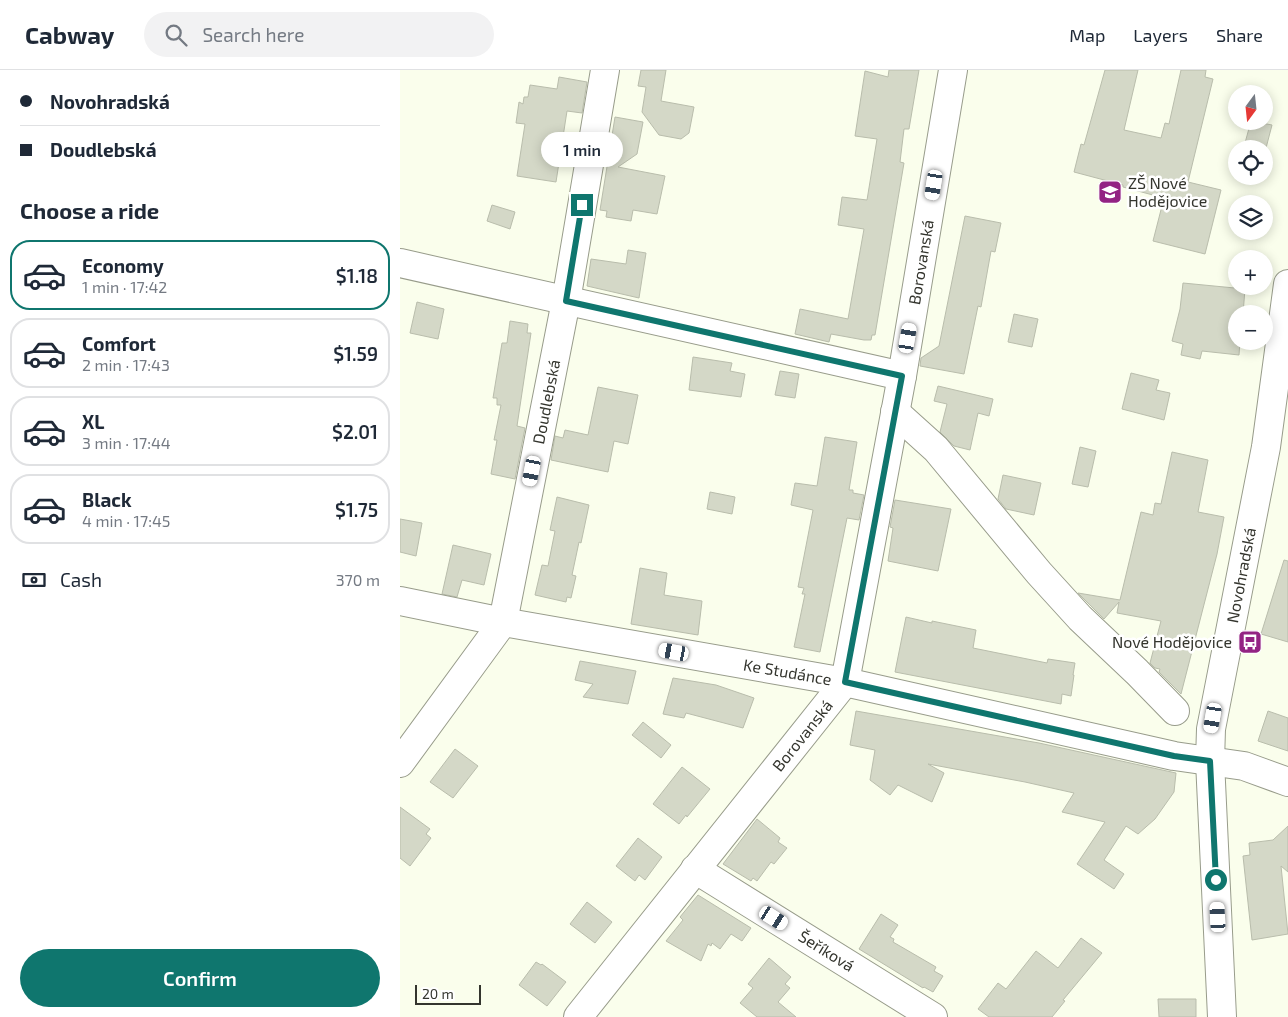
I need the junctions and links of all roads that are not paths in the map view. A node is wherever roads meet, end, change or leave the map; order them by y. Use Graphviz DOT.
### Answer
graph roads {
  1 [pos="605,70"];
  2 [pos="952,70"];
  3 [pos="400,263"];
  4 [pos="1288,284"];
  5 [pos="566,301"];
  6 [pos="902,376"];
  7 [pos="895,412"];
  8 [pos="400,601"];
  9 [pos="503,622"];
  10 [pos="845,682"];
  11 [pos="1175,711"];
  12 [pos="1210,761"];
  13 [pos="400,763"];
  14 [pos="1288,782"];
  15 [pos="695,869"];
  16 [pos="578,1017"];
  17 [pos="933,1017"];
  18 [pos="1222,1017"];
  1 -- 5 [label="street, Doudlebská"];
  2 -- 6 [label="street, Borovanská"];
  3 -- 5 [label="street"];
  4 -- 12 [label="street, Novohradská"];
  5 -- 6 [label="street"];
  5 -- 9 [label="street, Doudlebská"];
  6 -- 7 [label="street, Borovanská"];
  7 -- 10 [label="street, Borovanská"];
  7 -- 11 [label="street"];
  8 -- 9 [label="street, Ke Studánce"];
  9 -- 10 [label="street, Ke Studánce"];
  9 -- 13 [label="street, Doudlebská"];
  10 -- 12 [label="street, Ke Studánce"];
  10 -- 15 [label="street, Borovanská"];
  12 -- 14 [label="street, Ke Studánce"];
  12 -- 18 [label="street, Novohradská"];
  15 -- 16 [label="street, Borovanská"];
  15 -- 17 [label="street, Šeříková"];
}
